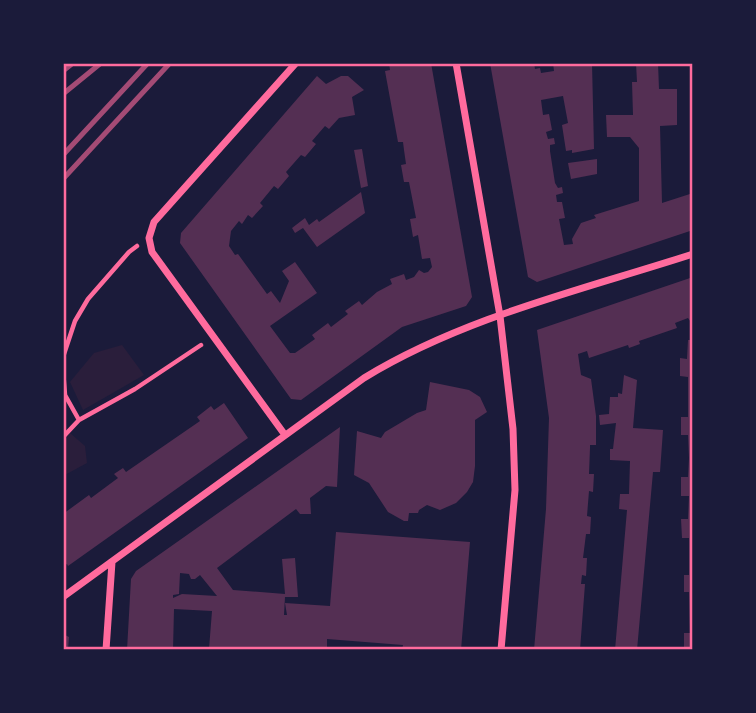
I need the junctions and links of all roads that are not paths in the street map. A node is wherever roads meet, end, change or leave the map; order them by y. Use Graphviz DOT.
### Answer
graph roads {
  1 [pos="296,63"];
  2 [pos="456,63"];
  3 [pos="693,254"];
  4 [pos="500,316"];
  5 [pos="285,435"];
  6 [pos="112,562"];
  7 [pos="63,597"];
  8 [pos="106,650"];
  9 [pos="501,650"];
  1 -- 5 [label="street"];
  2 -- 4 [label="street"];
  3 -- 4 [label="street"];
  4 -- 5 [label="street"];
  4 -- 9 [label="street"];
  5 -- 6 [label="street"];
  6 -- 7 [label="street"];
  6 -- 8 [label="street"];
}
